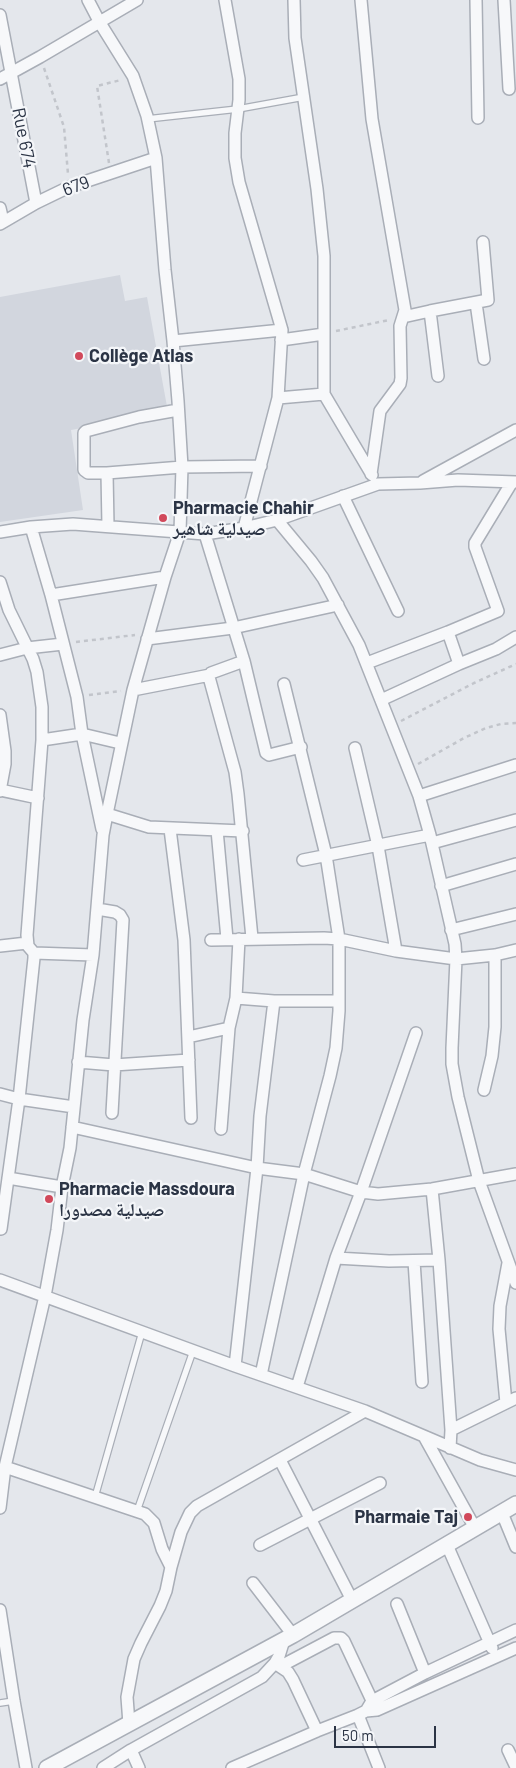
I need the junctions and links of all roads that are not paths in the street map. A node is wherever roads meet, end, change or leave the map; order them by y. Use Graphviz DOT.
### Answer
graph roads {
  1 [pos="88,0"];
  2 [pos="137,0"];
  3 [pos="225,0"];
  4 [pos="294,0"];
  5 [pos="361,0"];
  6 [pos="476,0"];
  7 [pos="504,0"];
  8 [pos="0,15"];
  9 [pos="100,23"];
  10 [pos="12,73"];
  11 [pos="0,79"];
  12 [pos="509,90"];
  13 [pos="304,97"];
  14 [pos="238,109"];
  15 [pos="478,118"];
  16 [pos="147,119"];
  17 [pos="156,158"];
  18 [pos="36,203"];
  19 [pos="0,208"];
  20 [pos="2,223"];
  21 [pos="483,242"];
  22 [pos="476,303"];
  23 [pos="430,311"];
  24 [pos="403,318"];
  25 [pos="324,334"];
  26 [pos="282,335"];
  27 [pos="173,341"];
  28 [pos="484,358"];
  29 [pos="438,376"];
  30 [pos="324,394"];
  31 [pos="278,398"];
  32 [pos="178,410"];
  33 [pos="516,430"];
  34 [pos="260,466"];
  35 [pos="182,467"];
  36 [pos="107,473"];
  37 [pos="371,474"];
  38 [pos="514,482"];
  39 [pos="420,483"];
  40 [pos="378,484"];
  41 [pos="343,496"];
  42 [pos="276,520"];
  43 [pos="108,526"];
  44 [pos="31,527"];
  45 [pos="244,528"];
  46 [pos="0,532"];
  47 [pos="180,532"];
  48 [pos="205,534"];
  49 [pos="165,577"];
  50 [pos="0,582"];
  51 [pos="51,595"];
  52 [pos="338,605"];
  53 [pos="398,611"];
  54 [pos="233,628"];
  55 [pos="448,632"];
  56 [pos="148,636"];
  57 [pos="516,637"];
  58 [pos="64,644"];
  59 [pos="27,648"];
  60 [pos="0,655"];
  61 [pos="244,661"];
  62 [pos="366,663"];
  63 [pos="459,664"];
  64 [pos="210,675"];
  65 [pos="284,684"];
  66 [pos="132,690"];
  67 [pos="381,700"];
  68 [pos="0,715"];
  69 [pos="82,734"];
  70 [pos="42,740"];
  71 [pos="120,744"];
  72 [pos="301,748"];
  73 [pos="355,748"];
  74 [pos="516,765"];
  75 [pos="0,790"];
  76 [pos="419,796"];
  77 [pos="38,798"];
  78 [pos="107,814"];
  79 [pos="516,820"];
  80 [pos="170,829"];
  81 [pos="217,830"];
  82 [pos="243,831"];
  83 [pos="103,835"];
  84 [pos="431,839"];
  85 [pos="378,846"];
  86 [pos="326,855"];
  87 [pos="303,860"];
  88 [pos="516,864"];
  89 [pos="441,886"];
  90 [pos="97,909"];
  91 [pos="516,914"];
  92 [pos="451,930"];
  93 [pos="252,938"];
  94 [pos="226,939"];
  95 [pos="239,939"];
  96 [pos="339,939"];
  97 [pos="211,940"];
  98 [pos="27,943"];
  99 [pos="0,946"];
  100 [pos="516,950"];
  101 [pos="396,951"];
  102 [pos="34,953"];
  103 [pos="93,955"];
  104 [pos="495,955"];
  105 [pos="456,959"];
  106 [pos="236,998"];
  107 [pos="274,1001"];
  108 [pos="339,1001"];
  109 [pos="229,1028"];
  110 [pos="416,1033"];
  111 [pos="188,1037"];
  112 [pos="189,1060"];
  113 [pos="78,1062"];
  114 [pos="114,1065"];
  115 [pos="484,1090"];
  116 [pos="0,1094"];
  117 [pos="19,1099"];
  118 [pos="74,1107"];
  119 [pos="112,1113"];
  120 [pos="191,1118"];
  121 [pos="72,1127"];
  122 [pos="221,1129"];
  123 [pos="257,1168"];
  124 [pos="304,1174"];
  125 [pos="516,1174"];
  126 [pos="8,1178"];
  127 [pos="479,1181"];
  128 [pos="62,1187"];
  129 [pos="432,1189"];
  130 [pos="361,1192"];
  131 [pos="1,1228"];
  132 [pos="516,1250"];
  133 [pos="506,1257"];
  134 [pos="336,1258"];
  135 [pos="439,1260"];
  136 [pos="414,1261"];
  137 [pos="0,1280"];
  138 [pos="516,1283"];
  139 [pos="45,1296"];
  140 [pos="142,1332"];
  141 [pos="193,1351"];
  142 [pos="235,1366"];
  143 [pos="261,1375"];
  144 [pos="422,1382"];
  145 [pos="297,1387"];
  146 [pos="511,1400"];
  147 [pos="365,1411"];
  148 [pos="451,1430"];
  149 [pos="424,1438"];
  150 [pos="450,1448"];
  151 [pos="280,1460"];
  152 [pos="5,1467"];
  153 [pos="516,1470"];
  154 [pos="380,1482"];
  155 [pos="95,1497"];
  156 [pos="516,1504"];
  157 [pos="0,1508"];
  158 [pos="137,1511"];
  159 [pos="502,1513"];
  160 [pos="310,1520"];
  161 [pos="475,1528"];
  162 [pos="260,1545"];
  163 [pos="447,1545"];
  164 [pos="516,1547"];
  165 [pos="171,1568"];
  166 [pos="253,1583"];
  167 [pos="352,1600"];
  168 [pos="397,1604"];
  169 [pos="0,1610"];
  170 [pos="516,1630"];
  171 [pos="288,1637"];
  172 [pos="490,1642"];
  173 [pos="516,1648"];
  174 [pos="496,1657"];
  175 [pos="278,1665"];
  176 [pos="425,1673"];
  177 [pos="14,1701"];
  178 [pos="0,1703"];
  179 [pos="368,1709"];
  180 [pos="129,1724"];
  181 [pos="317,1731"];
  182 [pos="131,1750"];
  183 [pos="508,1750"];
  184 [pos="63,1764"];
  185 [pos="516,1767"];
  186 [pos="26,1768"];
  187 [pos="47,1768"];
  188 [pos="103,1768"];
  189 [pos="138,1768"];
  190 [pos="232,1768"];
  191 [pos="379,1768"];
  1 -- 9 [label="street"];
  2 -- 9 [label="street"];
  3 -- 14 [label="street"];
  4 -- 13 [label="street"];
  5 -- 24 [label="street"];
  6 -- 15 [label="street"];
  7 -- 12 [label="street"];
  8 -- 10 [label="street, Rue 674"];
  9 -- 10 [label="street"];
  9 -- 16 [label="street"];
  10 -- 11 [label="street"];
  10 -- 18 [label="street, Rue 674"];
  13 -- 14 [label="lane"];
  13 -- 25 [label="street"];
  14 -- 16 [label="lane"];
  14 -- 26 [label="street"];
  16 -- 17 [label="street"];
  17 -- 18 [label="street, 679"];
  17 -- 27 [label="street"];
  18 -- 20 [label="street, 679"];
  19 -- 20 [label="street"];
  21 -- 22 [label="street"];
  22 -- 23 [label="street"];
  22 -- 28 [label="street"];
  23 -- 24 [label="street"];
  23 -- 29 [label="street"];
  24 -- 37 [label="street"];
  25 -- 26 [label="street"];
  25 -- 30 [label="street"];
  26 -- 27 [label="street"];
  26 -- 31 [label="street"];
  27 -- 32 [label="street"];
  30 -- 31 [label="street"];
  30 -- 37 [label="street"];
  31 -- 34 [label="street"];
  32 -- 35 [label="street"];
  32 -- 36 [label="street"];
  33 -- 39 [label="street"];
  34 -- 35 [label="street"];
  34 -- 45 [label="street"];
  35 -- 36 [label="street"];
  35 -- 47 [label="street"];
  36 -- 43 [label="street"];
  37 -- 40 [label="street"];
  38 -- 39 [label="street"];
  38 -- 55 [label="street"];
  39 -- 40 [label="street"];
  40 -- 41 [label="street"];
  41 -- 42 [label="street"];
  41 -- 53 [label="street"];
  42 -- 45 [label="street"];
  42 -- 52 [label="street"];
  43 -- 44 [label="street"];
  43 -- 47 [label="street"];
  44 -- 46 [label="street"];
  44 -- 51 [label="street"];
  45 -- 48 [label="street"];
  47 -- 48 [label="street"];
  47 -- 49 [label="street"];
  48 -- 54 [label="street"];
  49 -- 51 [label="street"];
  49 -- 56 [label="street"];
  50 -- 59 [label="street"];
  51 -- 58 [label="street"];
  52 -- 54 [label="street"];
  52 -- 62 [label="street"];
  54 -- 56 [label="street"];
  54 -- 61 [label="street"];
  55 -- 62 [label="street"];
  55 -- 63 [label="street"];
  56 -- 66 [label="street"];
  57 -- 63 [label="street"];
  58 -- 59 [label="street"];
  58 -- 69 [label="street"];
  59 -- 60 [label="street"];
  59 -- 70 [label="street"];
  61 -- 64 [label="street"];
  61 -- 72 [label="street"];
  62 -- 67 [label="street"];
  63 -- 67 [label="street"];
  64 -- 66 [label="street"];
  64 -- 82 [label="street"];
  65 -- 72 [label="street"];
  66 -- 71 [label="street"];
  67 -- 76 [label="street"];
  68 -- 75 [label="street"];
  69 -- 70 [label="street"];
  69 -- 71 [label="street"];
  69 -- 83 [label="street"];
  70 -- 77 [label="street"];
  71 -- 78 [label="street"];
  72 -- 86 [label="street"];
  73 -- 85 [label="street"];
  74 -- 76 [label="street"];
  75 -- 77 [label="street"];
  76 -- 84 [label="street"];
  77 -- 98 [label="street"];
  78 -- 80 [label="street"];
  78 -- 83 [label="street"];
  79 -- 84 [label="street"];
  80 -- 81 [label="street"];
  80 -- 111 [label="street"];
  81 -- 82 [label="street"];
  81 -- 94 [label="street"];
  82 -- 93 [label="street"];
  83 -- 90 [label="street"];
  84 -- 85 [label="street"];
  84 -- 89 [label="street"];
  85 -- 86 [label="street"];
  85 -- 101 [label="street"];
  86 -- 87 [label="street"];
  86 -- 96 [label="street"];
  88 -- 89 [label="street"];
  89 -- 92 [label="street"];
  90 -- 103 [label="street"];
  90 -- 114 [label="street"];
  91 -- 92 [label="street"];
  92 -- 105 [label="street"];
  93 -- 95 [label="street"];
  93 -- 96 [label="street"];
  94 -- 95 [label="street"];
  94 -- 97 [label="street"];
  95 -- 106 [label="street"];
  96 -- 101 [label="street"];
  96 -- 108 [label="street"];
  98 -- 99 [label="street"];
  98 -- 102 [label="street"];
  100 -- 104 [label="street"];
  101 -- 105 [label="street"];
  102 -- 103 [label="street"];
  102 -- 117 [label="street"];
  103 -- 113 [label="street"];
  104 -- 105 [label="street"];
  104 -- 115 [label="street"];
  105 -- 127 [label="street"];
  106 -- 107 [label="street"];
  106 -- 109 [label="street"];
  107 -- 108 [label="street"];
  107 -- 123 [label="street"];
  108 -- 124 [label="street"];
  109 -- 111 [label="street"];
  109 -- 122 [label="street"];
  110 -- 130 [label="street"];
  111 -- 112 [label="street"];
  112 -- 114 [label="street"];
  112 -- 120 [label="street"];
  113 -- 114 [label="street"];
  113 -- 118 [label="street"];
  114 -- 119 [label="street"];
  116 -- 117 [label="street"];
  117 -- 118 [label="street"];
  117 -- 126 [label="street"];
  118 -- 121 [label="street"];
  121 -- 123 [label="street"];
  121 -- 128 [label="street"];
  123 -- 124 [label="street"];
  123 -- 142 [label="street"];
  124 -- 130 [label="street"];
  124 -- 143 [label="street"];
  125 -- 127 [label="street"];
  126 -- 128 [label="street"];
  126 -- 131 [label="street"];
  127 -- 129 [label="street"];
  127 -- 133 [label="street"];
  128 -- 139 [label="street"];
  129 -- 130 [label="street"];
  129 -- 135 [label="street"];
  130 -- 134 [label="street"];
  132 -- 133 [label="street"];
  133 -- 138 [label="street"];
  133 -- 146 [label="street"];
  134 -- 136 [label="street"];
  134 -- 145 [label="street"];
  135 -- 136 [label="street"];
  135 -- 148 [label="street"];
  136 -- 144 [label="street"];
  137 -- 139 [label="street"];
  139 -- 140 [label="street"];
  139 -- 152 [label="street"];
  140 -- 141 [label="street"];
  140 -- 155 [label="lane"];
  141 -- 142 [label="street"];
  141 -- 158 [label="lane"];
  142 -- 143 [label="street"];
  143 -- 145 [label="street"];
  145 -- 147 [label="street"];
  146 -- 148 [label="street"];
  147 -- 149 [label="street"];
  147 -- 151 [label="street"];
  148 -- 150 [label="street"];
  149 -- 150 [label="street"];
  149 -- 161 [label="street"];
  150 -- 153 [label="street"];
  151 -- 160 [label="street"];
  151 -- 165 [label="street"];
  152 -- 155 [label="street"];
  152 -- 157 [label="street"];
  154 -- 160 [label="street"];
  155 -- 158 [label="street"];
  156 -- 159 [label="street"];
  158 -- 165 [label="street"];
  159 -- 161 [label="street"];
  159 -- 164 [label="street"];
  160 -- 162 [label="street"];
  160 -- 167 [label="street"];
  161 -- 163 [label="street"];
  163 -- 167 [label="street"];
  163 -- 172 [label="street"];
  165 -- 180 [label="street"];
  166 -- 171 [label="street"];
  167 -- 171 [label="street"];
  168 -- 176 [label="street"];
  169 -- 177 [label="street"];
  170 -- 172 [label="street"];
  171 -- 175 [label="street"];
  171 -- 180 [label="street"];
  172 -- 174 [label="street"];
  172 -- 176 [label="street"];
  173 -- 174 [label="street"];
  174 -- 179 [label="street"];
  175 -- 179 [label="street"];
  175 -- 181 [label="street"];
  175 -- 182 [label="street"];
  176 -- 179 [label="street"];
  177 -- 178 [label="lane"];
  177 -- 186 [label="street"];
  179 -- 181 [label="street"];
  179 -- 191 [label="street"];
  180 -- 184 [label="street"];
  181 -- 190 [label="street"];
  182 -- 188 [label="street"];
  182 -- 189 [label="street"];
  183 -- 185 [label="street"];
  184 -- 187 [label="street"];
}
